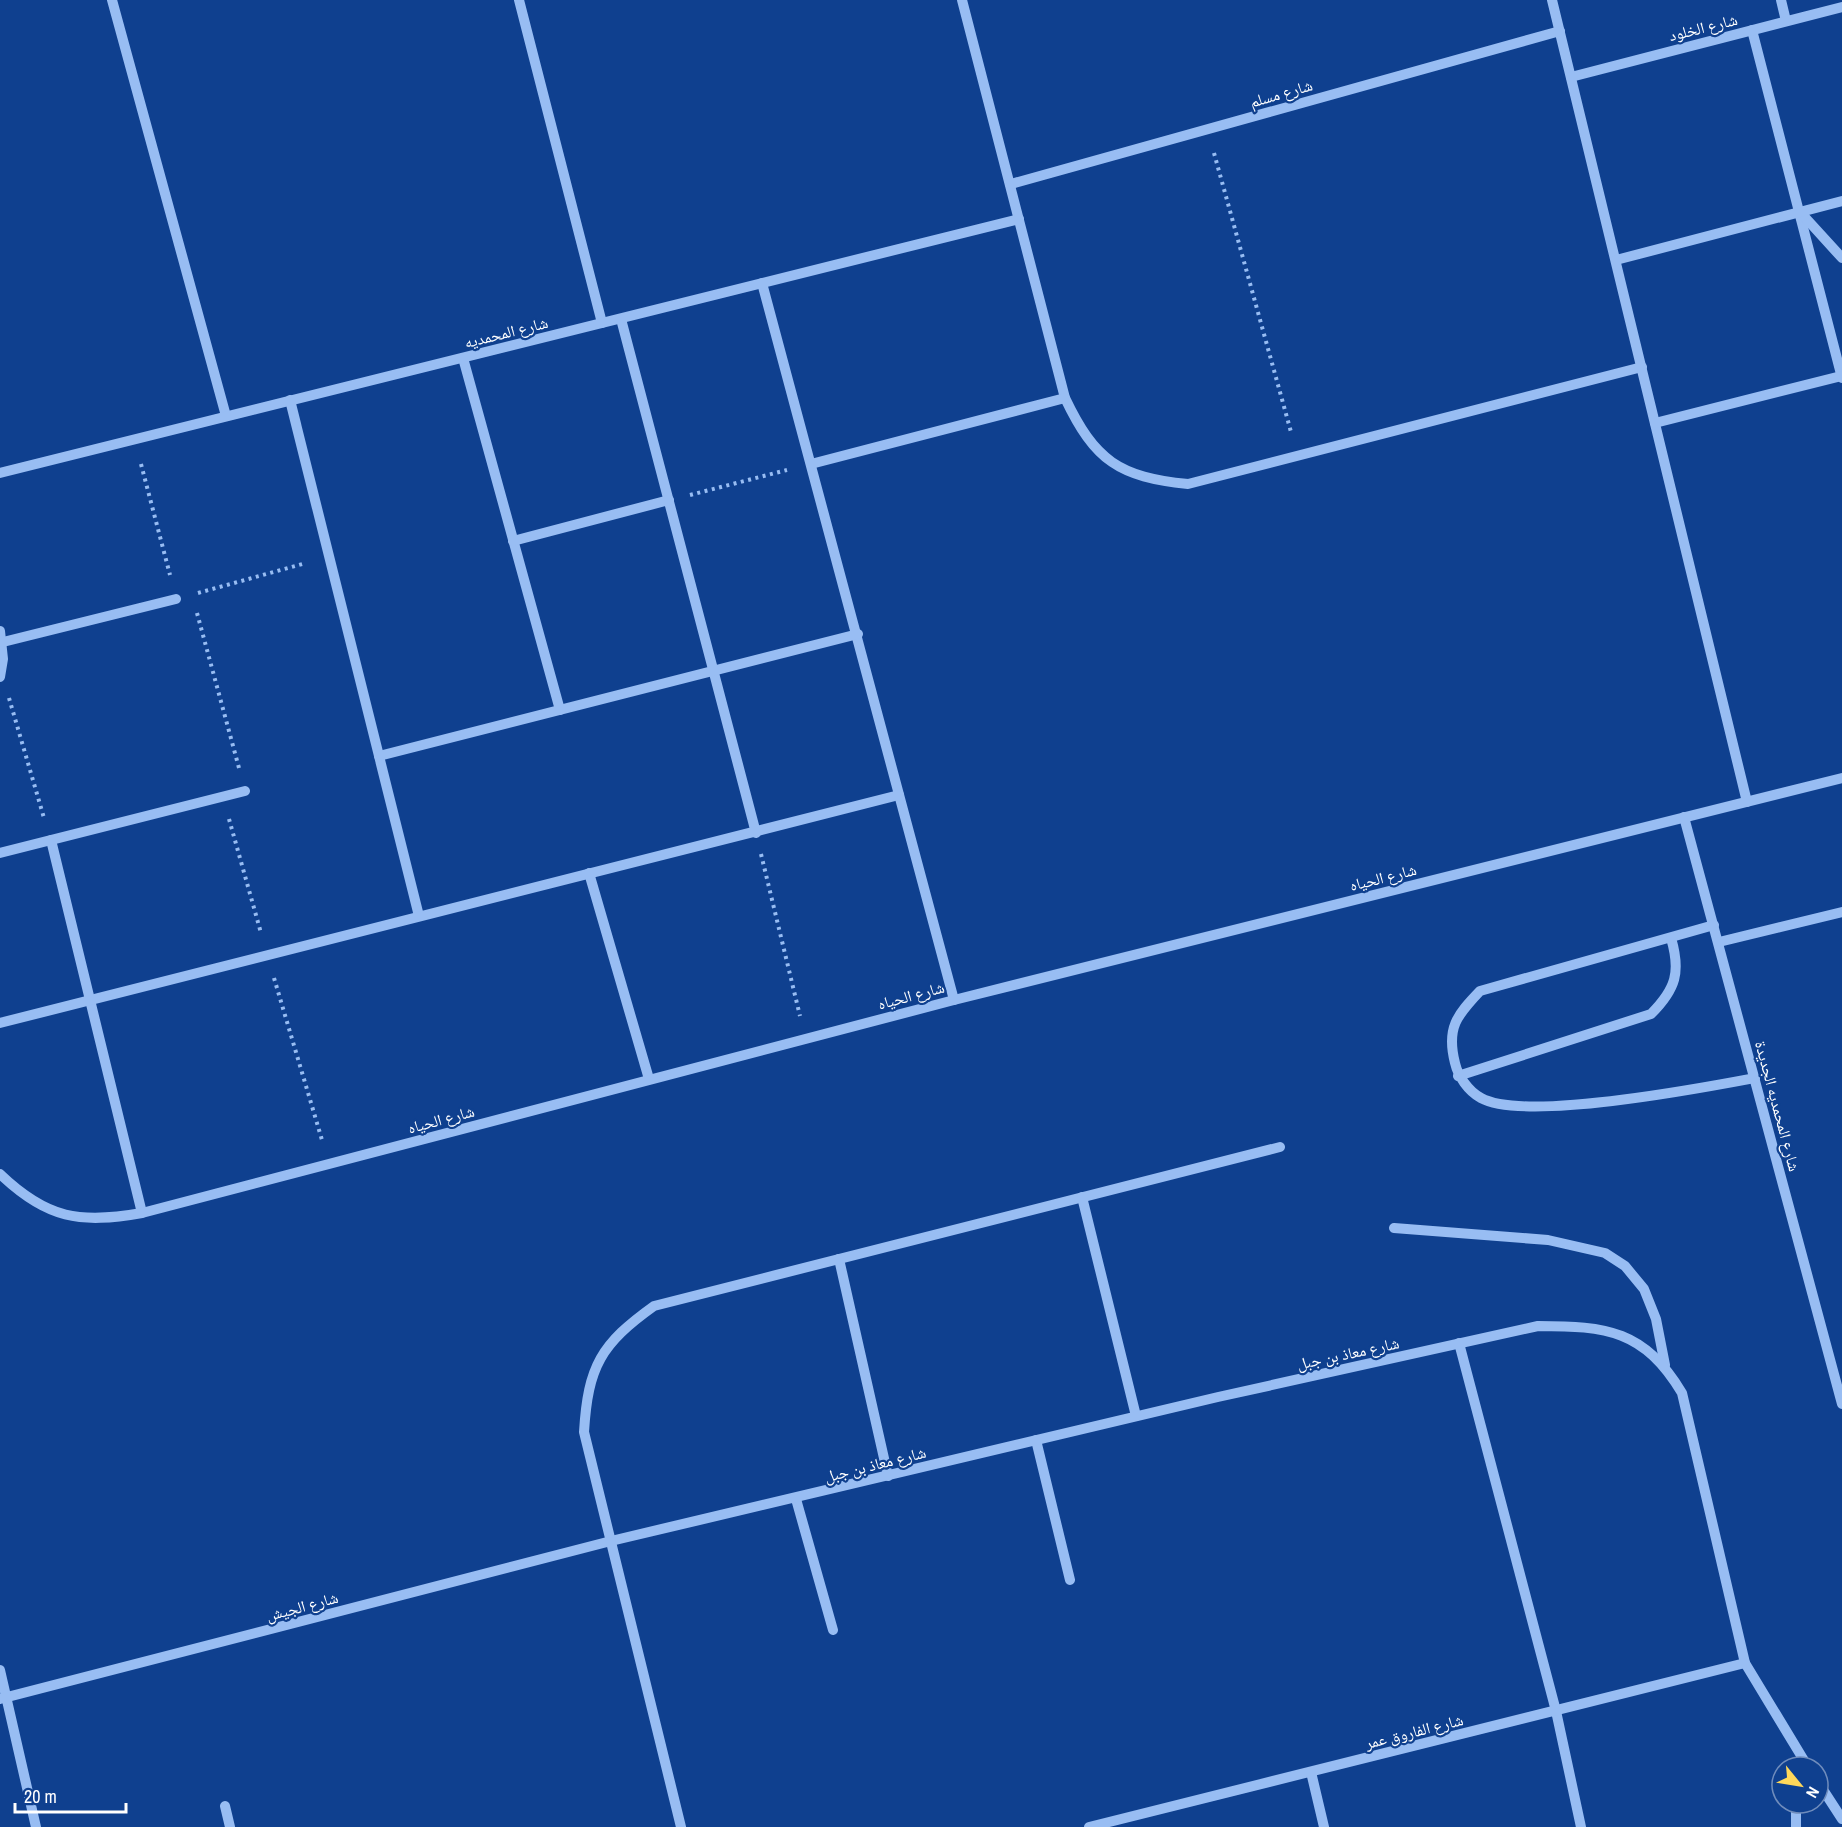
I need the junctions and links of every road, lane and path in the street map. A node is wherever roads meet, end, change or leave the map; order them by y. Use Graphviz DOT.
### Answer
graph roads {
  1 [pos="112,0"];
  2 [pos="519,0"];
  3 [pos="962,0"];
  4 [pos="1552,0"];
  5 [pos="1781,0"];
  6 [pos="1842,7"];
  7 [pos="1786,21"];
  8 [pos="1752,30"];
  9 [pos="1560,31"];
  10 [pos="1571,77"];
  11 [pos="1208,129"];
  12 [pos="1011,184"];
  13 [pos="1842,201"];
  14 [pos="1800,212"];
  15 [pos="1019,219"];
  16 [pos="1842,258"];
  17 [pos="1616,260"];
  18 [pos="762,283"];
  19 [pos="621,319"];
  20 [pos="602,323"];
  21 [pos="462,358"];
  22 [pos="1642,367"];
  23 [pos="1842,377"];
  24 [pos="1065,398"];
  25 [pos="290,400"];
  26 [pos="226,416"];
  27 [pos="1655,423"];
  28 [pos="134,440"];
  29 [pos="1297,455"];
  30 [pos="811,464"];
  31 [pos="0,473"];
  32 [pos="669,501"];
  33 [pos="513,541"];
  34 [pos="329,556"];
  35 [pos="192,595"];
  36 [pos="176,599"];
  37 [pos="858,634"];
  38 [pos="1,637"];
  39 [pos="714,671"];
  40 [pos="1,676"];
  41 [pos="560,710"];
  42 [pos="379,756"];
  43 [pos="1842,778"];
  44 [pos="245,791"];
  45 [pos="899,795"];
  46 [pos="223,796"];
  47 [pos="1746,802"];
  48 [pos="1684,817"];
  49 [pos="756,833"];
  50 [pos="51,840"];
  51 [pos="0,853"];
  52 [pos="590,873"];
  53 [pos="1842,912"];
  54 [pos="419,916"];
  55 [pos="1714,925"];
  56 [pos="1671,938"];
  57 [pos="1719,942"];
  58 [pos="267,954"];
  59 [pos="90,999"];
  60 [pos="954,1000"];
  61 [pos="0,1023"];
  62 [pos="806,1038"];
  63 [pos="1458,1076"];
  64 [pos="1755,1078"];
  65 [pos="649,1080"];
  66 [pos="1280,1147"];
  67 [pos="329,1164"];
  68 [pos="0,1174"];
  69 [pos="1082,1197"];
  70 [pos="142,1213"];
  71 [pos="1394,1228"];
  72 [pos="839,1259"];
  73 [pos="1459,1344"];
  74 [pos="1665,1366"];
  75 [pos="1842,1404"];
  76 [pos="1136,1416"];
  77 [pos="1036,1440"];
  78 [pos="888,1476"];
  79 [pos="796,1499"];
  80 [pos="611,1541"];
  81 [pos="1070,1580"];
  82 [pos="833,1630"];
  83 [pos="1745,1664"];
  84 [pos="0,1671"];
  85 [pos="3,1699"];
  86 [pos="1556,1711"];
  87 [pos="1797,1749"];
  88 [pos="1797,1755"];
  89 [pos="1801,1755"];
  90 [pos="1311,1772"];
  91 [pos="1830,1800"];
  92 [pos="225,1806"];
  93 [pos="1842,1819"];
  94 [pos="1128,1822"];
  95 [pos="36,1827"];
  96 [pos="230,1827"];
  97 [pos="681,1827"];
  98 [pos="1089,1827"];
  99 [pos="1324,1827"];
  100 [pos="1581,1827"];
  1 -- 26 [label="street"];
  2 -- 20 [label="street"];
  3 -- 12 [label="street"];
  4 -- 9 [label="street"];
  5 -- 7 [label="street"];
  6 -- 7 [label="street, شارع الخلود"];
  7 -- 8 [label="street, شارع الخلود"];
  8 -- 10 [label="street, شارع الخلود"];
  8 -- 14 [label="street"];
  9 -- 10 [label="street"];
  9 -- 11 [label="street, شارع مسلم"];
  10 -- 17 [label="street"];
  11 -- 12 [label="street, شارع مسلم"];
  11 -- 29 [label="path"];
  12 -- 15 [label="street"];
  13 -- 14 [label="street"];
  14 -- 16 [label="street"];
  14 -- 17 [label="street"];
  14 -- 23 [label="street"];
  15 -- 18 [label="street, شارع المحمديه"];
  15 -- 24 [label="street"];
  17 -- 22 [label="street"];
  18 -- 19 [label="street, شارع المحمديه"];
  18 -- 30 [label="street"];
  19 -- 20 [label="street, شارع المحمديه"];
  19 -- 32 [label="street"];
  20 -- 21 [label="street, شارع المحمديه"];
  21 -- 25 [label="street, شارع المحمديه"];
  21 -- 33 [label="street"];
  22 -- 27 [label="street"];
  22 -- 29 [label="street"];
  23 -- 27 [label="street"];
  24 -- 29 [label="street"];
  24 -- 30 [label="street"];
  25 -- 26 [label="street, شارع المحمديه"];
  25 -- 34 [label="street"];
  26 -- 28 [label="street, شارع المحمديه"];
  27 -- 47 [label="street"];
  28 -- 31 [label="street, شارع المحمديه"];
  28 -- 36 [label="path"];
  30 -- 32 [label="path"];
  30 -- 37 [label="street"];
  32 -- 33 [label="street"];
  32 -- 39 [label="street"];
  33 -- 41 [label="street"];
  34 -- 35 [label="path"];
  34 -- 42 [label="street"];
  35 -- 36 [label="path"];
  35 -- 44 [label="path"];
  36 -- 38 [label="street"];
  37 -- 39 [label="street"];
  37 -- 45 [label="street"];
  38 -- 40 [label="street"];
  39 -- 41 [label="street"];
  39 -- 49 [label="street"];
  40 -- 50 [label="path"];
  41 -- 42 [label="street"];
  42 -- 54 [label="street"];
  43 -- 47 [label="street, شارع الحياه"];
  44 -- 46 [label="street"];
  45 -- 49 [label="street"];
  45 -- 60 [label="street"];
  46 -- 50 [label="street"];
  46 -- 58 [label="path"];
  47 -- 48 [label="street, شارع الحياه"];
  48 -- 55 [label="street, شارع المحمديه الجديدة"];
  48 -- 60 [label="street, شارع الحياه"];
  49 -- 52 [label="street"];
  49 -- 62 [label="path"];
  50 -- 51 [label="street"];
  50 -- 59 [label="street"];
  52 -- 54 [label="street"];
  52 -- 65 [label="street"];
  53 -- 57 [label="street"];
  54 -- 58 [label="street"];
  55 -- 56 [label="street"];
  55 -- 57 [label="street, شارع المحمديه الجديدة"];
  56 -- 63 [label="street"];
  56 -- 63 [label="street"];
  57 -- 64 [label="street, شارع المحمديه الجديدة"];
  58 -- 59 [label="street"];
  58 -- 67 [label="path"];
  59 -- 61 [label="street"];
  59 -- 70 [label="street"];
  60 -- 62 [label="street, شارع الحياه"];
  62 -- 65 [label="street, شارع الحياه"];
  63 -- 64 [label="street"];
  64 -- 75 [label="street, شارع المحمديه الجديدة"];
  65 -- 67 [label="street, شارع الحياه"];
  66 -- 69 [label="street"];
  67 -- 70 [label="street, شارع الحياه"];
  68 -- 70 [label="street, شارع الحياه"];
  69 -- 72 [label="street"];
  69 -- 76 [label="street"];
  71 -- 74 [label="street"];
  72 -- 78 [label="street"];
  72 -- 80 [label="street"];
  73 -- 74 [label="street, شارع معاذ بن جبل"];
  73 -- 76 [label="street, شارع معاذ بن جبل"];
  73 -- 86 [label="street"];
  74 -- 83 [label="street, شارع معاذ بن جبل"];
  76 -- 77 [label="street, شارع معاذ بن جبل"];
  77 -- 78 [label="street, شارع معاذ بن جبل"];
  77 -- 81 [label="street"];
  78 -- 79 [label="street, شارع معاذ بن جبل"];
  79 -- 80 [label="street, شارع معاذ بن جبل"];
  79 -- 82 [label="street"];
  80 -- 85 [label="street, شارع الجيش"];
  80 -- 97 [label="street"];
  83 -- 86 [label="street, شارع الفاروق عمر"];
  83 -- 87 [label="street, شارع معاذ بن جبل"];
  84 -- 85 [label="street"];
  85 -- 95 [label="street"];
  86 -- 90 [label="street, شارع الفاروق عمر"];
  86 -- 100 [label="street"];
  87 -- 88 [label="street"];
  87 -- 89 [label="street, شارع معاذ بن جبل"];
  90 -- 94 [label="street, شارع الفاروق عمر"];
  90 -- 99 [label="street"];
  91 -- 93 [label="street"];
  92 -- 96 [label="street"];
  94 -- 98 [label="street, شارع الفاروق عمر"];
}
